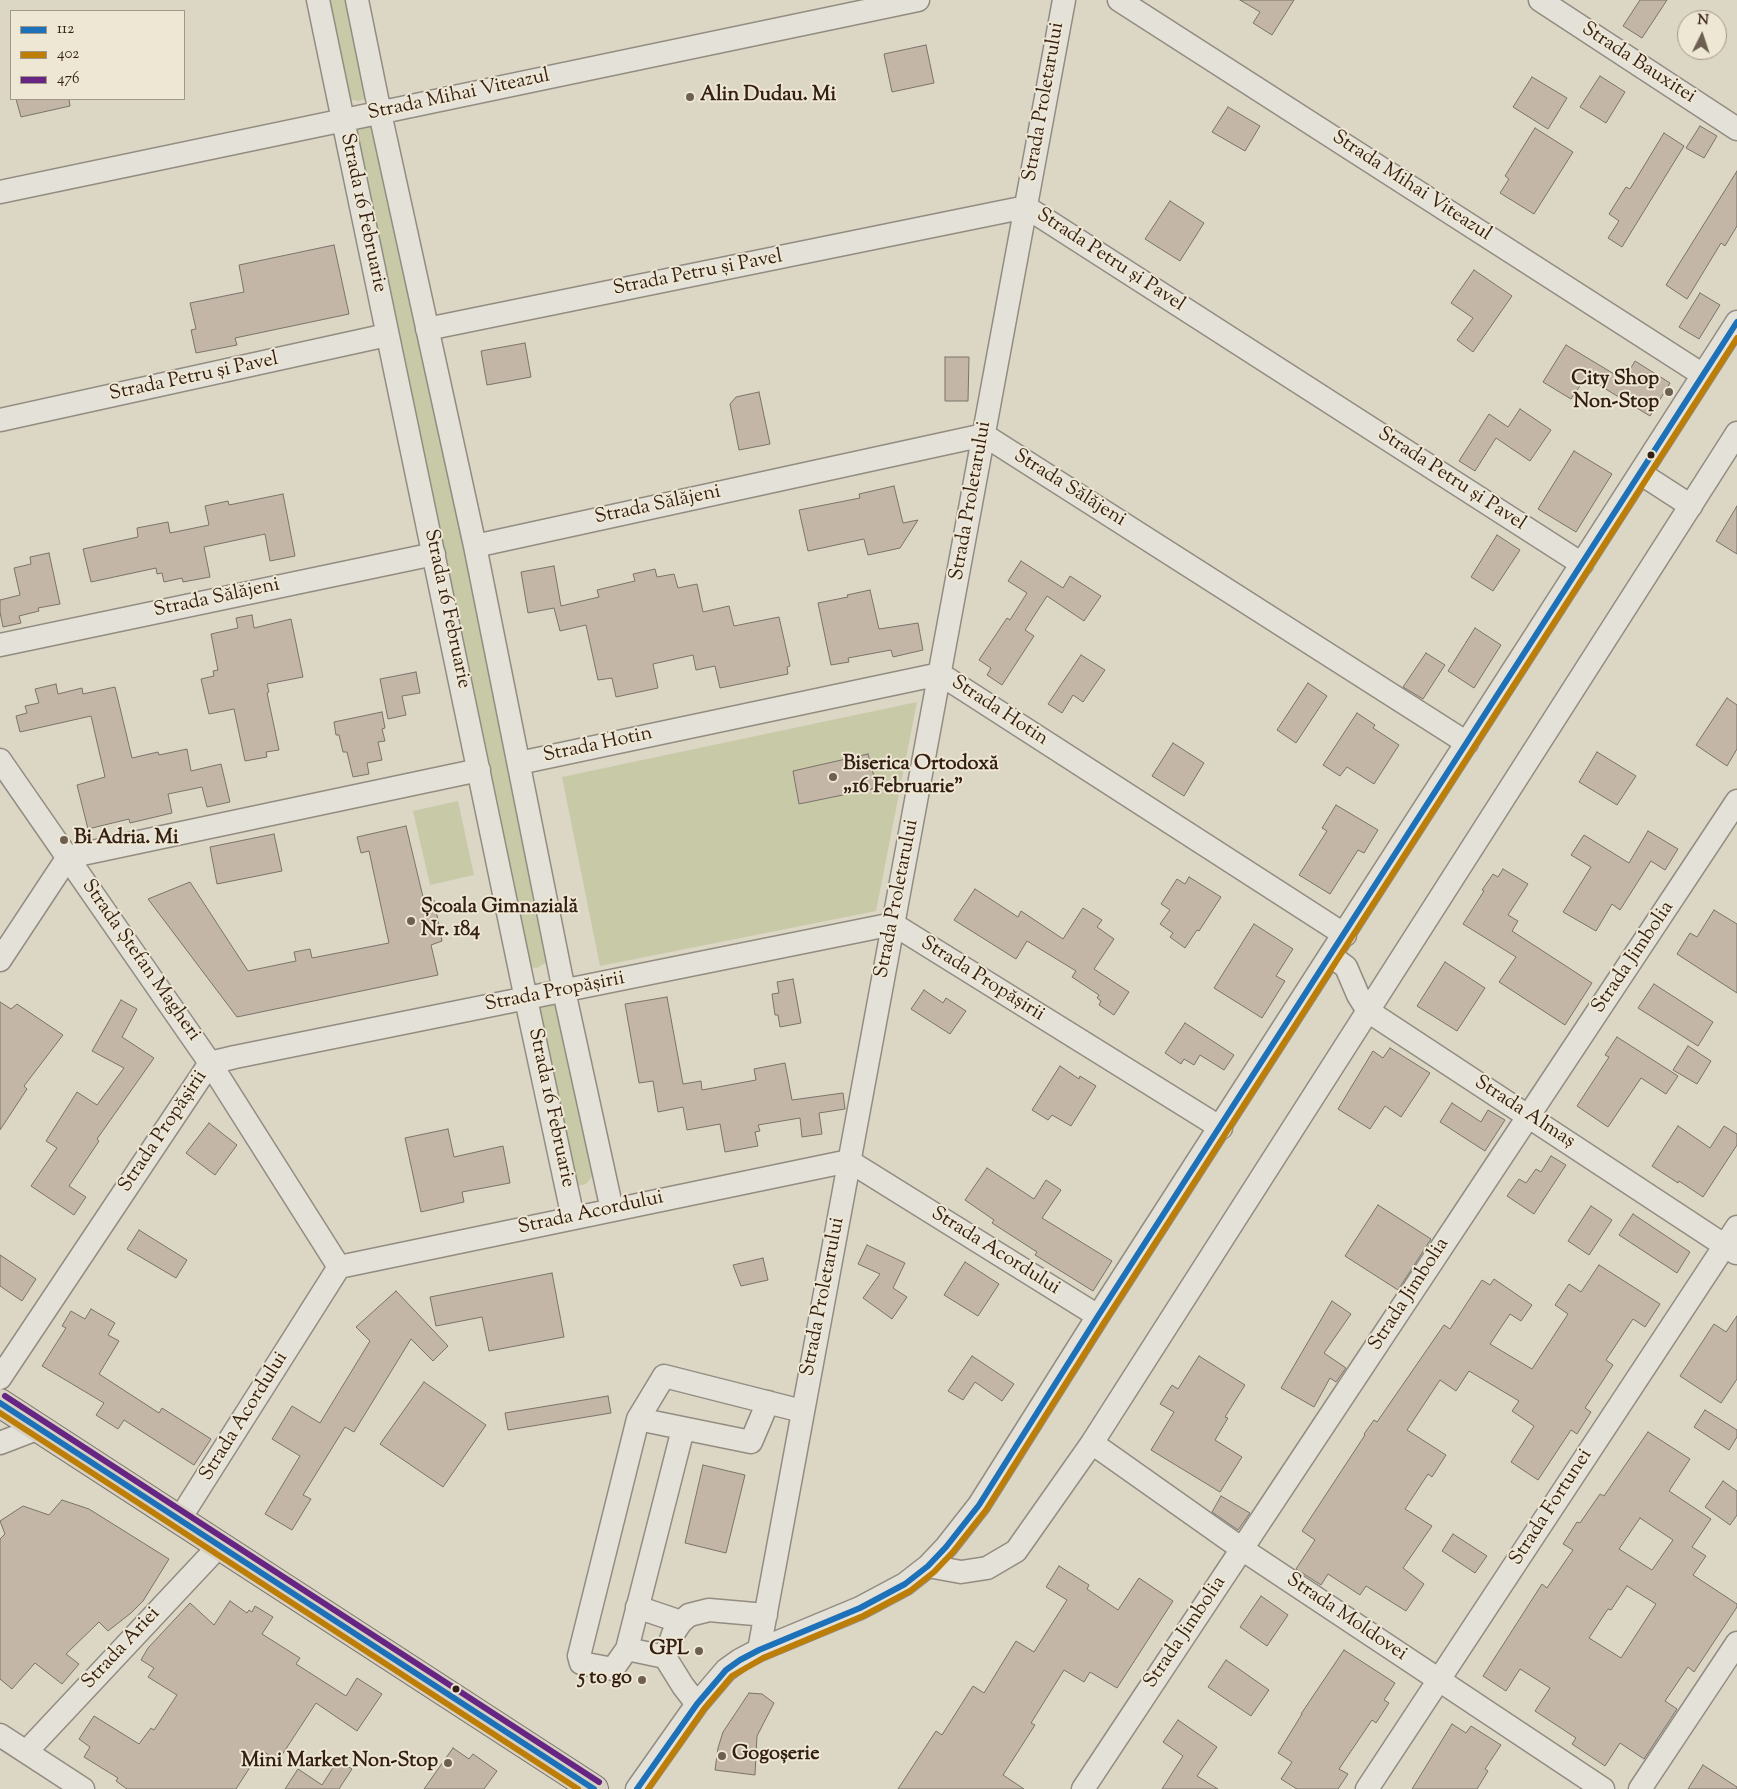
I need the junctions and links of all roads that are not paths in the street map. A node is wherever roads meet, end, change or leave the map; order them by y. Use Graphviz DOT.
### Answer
graph roads {
  1 [pos="318,0"];
  2 [pos="357,0"];
  3 [pos="918,0"];
  4 [pos="1064,0"];
  5 [pos="1120,0"];
  6 [pos="1540,0"];
  7 [pos="380,112"];
  8 [pos="342,120"];
  9 [pos="1737,129"];
  10 [pos="0,192"];
  11 [pos="1026,207"];
  12 [pos="1737,322"];
  13 [pos="427,329"];
  14 [pos="387,335"];
  15 [pos="1703,374"];
  16 [pos="0,420"];
  17 [pos="1737,433"];
  18 [pos="984,435"];
  19 [pos="1640,473"];
  20 [pos="1691,506"];
  21 [pos="475,546"];
  22 [pos="434,554"];
  23 [pos="1582,564"];
  24 [pos="0,645"];
  25 [pos="940,674"];
  26 [pos="1468,743"];
  27 [pos="0,760"];
  28 [pos="519,763"];
  29 [pos="479,770"];
  30 [pos="1737,802"];
  31 [pos="68,857"];
  32 [pos="893,924"];
  33 [pos="1344,935"];
  34 [pos="1331,956"];
  35 [pos="0,960"];
  36 [pos="564,991"];
  37 [pos="526,999"];
  38 [pos="1368,1011"];
  39 [pos="210,1063"];
  40 [pos="1529,1116"];
  41 [pos="1221,1128"];
  42 [pos="849,1161"];
  43 [pos="612,1210"];
  44 [pos="573,1218"];
  45 [pos="1737,1227"];
  46 [pos="1731,1250"];
  47 [pos="338,1267"];
  48 [pos="1098,1316"];
  49 [pos="0,1378"];
  50 [pos="0,1402"];
  51 [pos="768,1402"];
  52 [pos="802,1411"];
  53 [pos="638,1419"];
  54 [pos="39,1428"];
  55 [pos="683,1429"];
  56 [pos="0,1443"];
  57 [pos="1092,1443"];
  58 [pos="179,1520"];
  59 [pos="219,1546"];
  60 [pos="1242,1549"];
  61 [pos="928,1566"];
  62 [pos="637,1607"];
  63 [pos="766,1615"];
  64 [pos="681,1622"];
  65 [pos="1737,1643"];
  66 [pos="627,1649"];
  67 [pos="759,1650"];
  68 [pos="665,1657"];
  69 [pos="1438,1680"];
  70 [pos="697,1704"];
  71 [pos="0,1735"];
  72 [pos="26,1752"];
  73 [pos="81,1789"];
  74 [pos="594,1789"];
  75 [pos="637,1789"];
  76 [pos="1083,1789"];
  77 [pos="1366,1789"];
  78 [pos="1603,1789"];
  79 [pos="1640,1789"];
  1 -- 8 [label="street, Strada 16 Februarie"];
  2 -- 7 [label="street, Strada 16 Februarie"];
  3 -- 7 [label="street, Strada Mihai Viteazul"];
  4 -- 11 [label="street, Strada Proletarului"];
  5 -- 15 [label="street, Strada Mihai Viteazul"];
  6 -- 9 [label="street, Strada Bauxitei"];
  7 -- 8 [label="street, Strada Mihai Viteazul"];
  7 -- 13 [label="street, Strada 16 Februarie"];
  8 -- 10 [label="street, Strada Mihai Viteazul"];
  8 -- 14 [label="street, Strada 16 Februarie"];
  11 -- 13 [label="street, Strada Petru și Pavel"];
  11 -- 18 [label="street, Strada Proletarului"];
  11 -- 23 [label="street, Strada Petru și Pavel"];
  12 -- 15 [label="street"];
  13 -- 21 [label="street, Strada 16 Februarie"];
  14 -- 16 [label="street, Strada Petru și Pavel"];
  14 -- 22 [label="street, Strada 16 Februarie"];
  15 -- 19 [label="street"];
  17 -- 20 [label="street"];
  18 -- 21 [label="street, Strada Sălăjeni"];
  18 -- 25 [label="street, Strada Proletarului"];
  18 -- 26 [label="street, Strada Sălăjeni"];
  19 -- 20 [label="street"];
  19 -- 23 [label="street"];
  20 -- 38 [label="street"];
  21 -- 28 [label="street, Strada 16 Februarie"];
  22 -- 24 [label="street, Strada Sălăjeni"];
  22 -- 29 [label="street, Strada 16 Februarie"];
  23 -- 26 [label="street"];
  25 -- 28 [label="street, Strada Hotin"];
  25 -- 32 [label="street, Strada Proletarului"];
  25 -- 33 [label="street, Strada Hotin"];
  26 -- 33 [label="street"];
  27 -- 31 [label="street, Strada Ștefan Magheri"];
  28 -- 36 [label="street, Strada 16 Februarie"];
  29 -- 31 [label="street"];
  29 -- 37 [label="street, Strada 16 Februarie"];
  30 -- 40 [label="street, Strada Jimbolia"];
  31 -- 35 [label="street"];
  31 -- 39 [label="street, Strada Ștefan Magheri"];
  32 -- 36 [label="street, Strada Propășirii"];
  32 -- 41 [label="street, Strada Propășirii"];
  32 -- 42 [label="street, Strada Proletarului"];
  33 -- 34 [label="street"];
  34 -- 38 [label="street, Strada Almaș"];
  34 -- 41 [label="street"];
  36 -- 37 [label="street, Strada Propășirii"];
  36 -- 43 [label="street, Strada 16 Februarie"];
  37 -- 39 [label="street, Strada Propășirii"];
  37 -- 44 [label="street, Strada 16 Februarie"];
  38 -- 40 [label="street, Strada Almaș"];
  38 -- 57 [label="street"];
  39 -- 47 [label="street, Strada Ștefan Magheri"];
  39 -- 49 [label="street, Strada Propășirii"];
  40 -- 46 [label="street, Strada Almaș"];
  40 -- 60 [label="street, Strada Jimbolia"];
  41 -- 48 [label="street"];
  42 -- 43 [label="street, Strada Acordului"];
  42 -- 48 [label="street, Strada Acordului"];
  42 -- 52 [label="street, Strada Proletarului"];
  43 -- 44 [label="street, Strada Acordului"];
  44 -- 47 [label="street, Strada Acordului"];
  45 -- 46 [label="street, Strada Fortunei"];
  46 -- 69 [label="street, Strada Fortunei"];
  47 -- 58 [label="street, Strada Acordului"];
  48 -- 61 [label="street"];
  50 -- 54 [label="main road"];
  51 -- 52 [label="street"];
  51 -- 53 [label="street"];
  51 -- 55 [label="street"];
  52 -- 63 [label="street, Strada Proletarului"];
  53 -- 55 [label="street"];
  53 -- 66 [label="street"];
  54 -- 56 [label="street"];
  54 -- 58 [label="main road"];
  55 -- 62 [label="street"];
  57 -- 60 [label="street, Strada Moldovei"];
  57 -- 61 [label="street"];
  58 -- 59 [label="main road"];
  59 -- 72 [label="street, Strada Ariei"];
  59 -- 74 [label="main road"];
  60 -- 69 [label="street, Strada Moldovei"];
  60 -- 76 [label="street, Strada Jimbolia"];
  61 -- 67 [label="street"];
  62 -- 64 [label="street"];
  62 -- 66 [label="street"];
  63 -- 64 [label="street"];
  63 -- 67 [label="street, Strada Proletarului"];
  64 -- 68 [label="street"];
  65 -- 79 [label="street"];
  66 -- 68 [label="street"];
  67 -- 70 [label="street"];
  68 -- 70 [label="street"];
  69 -- 77 [label="street, Strada Fortunei"];
  69 -- 78 [label="street, Strada Moldovei"];
  70 -- 75 [label="street"];
  71 -- 72 [label="street"];
  72 -- 73 [label="street"];
}
